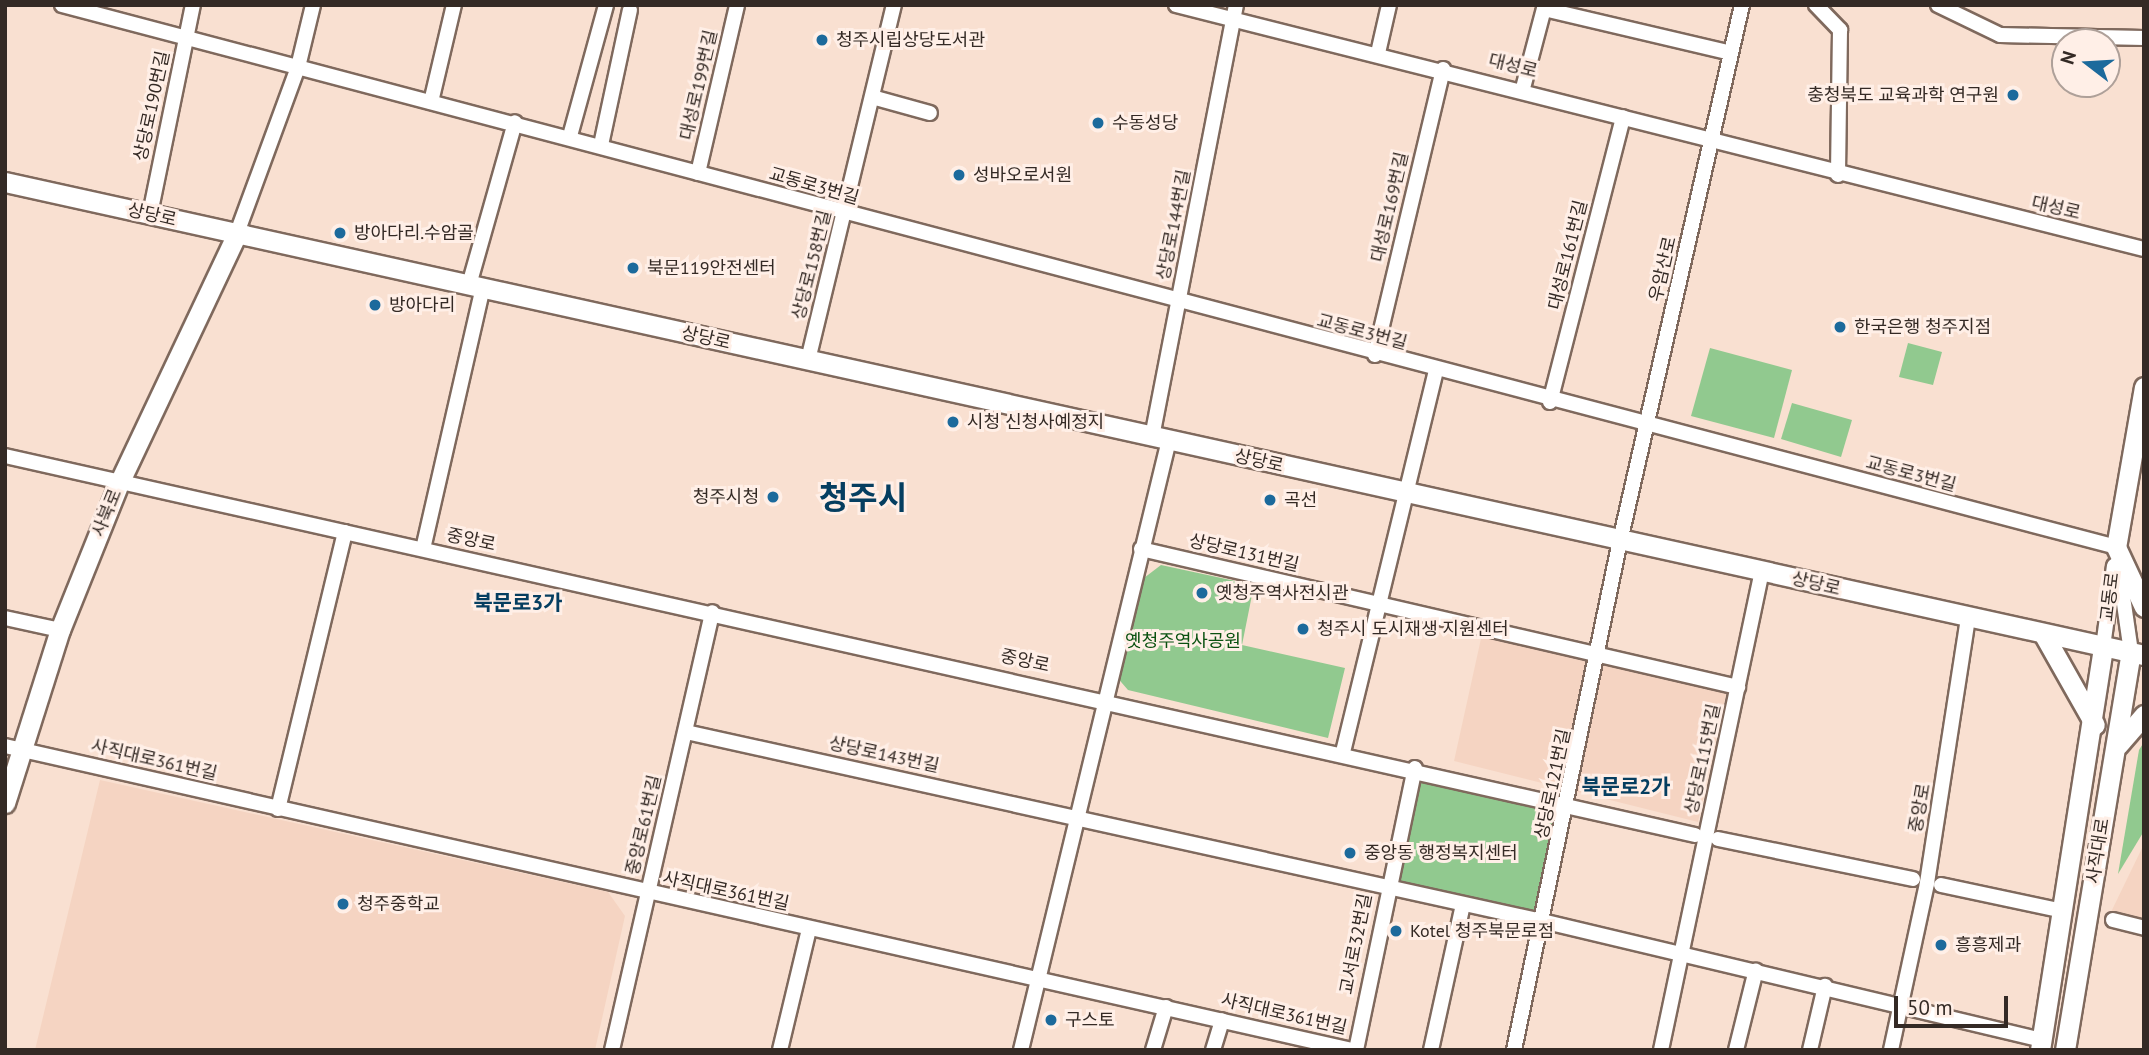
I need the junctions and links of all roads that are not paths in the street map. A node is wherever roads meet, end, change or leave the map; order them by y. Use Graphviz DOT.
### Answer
graph roads {
  1 [pos="62,5"];
  2 [pos="193,5"];
  3 [pos="313,5"];
  4 [pos="454,5"];
  5 [pos="606,5"];
  6 [pos="737,5"];
  7 [pos="894,5"];
  8 [pos="1176,5"];
  9 [pos="1236,5"];
  10 [pos="1389,5"];
  11 [pos="1742,5"];
  12 [pos="1816,5"];
  13 [pos="1938,5"];
  14 [pos="1544,7"];
  15 [pos="630,10"];
  16 [pos="1233,20"];
  17 [pos="186,35"];
  18 [pos="2144,38"];
  19 [pos="1378,53"];
  20 [pos="1731,53"];
  21 [pos="298,67"];
  22 [pos="1443,69"];
  23 [pos="1524,88"];
  24 [pos="872,97"];
  25 [pos="430,102"];
  26 [pos="930,113"];
  27 [pos="1623,117"];
  28 [pos="515,122"];
  29 [pos="570,136"];
  30 [pos="1712,142"];
  31 [pos="601,145"];
  32 [pos="698,173"];
  33 [pos="1838,175"];
  34 [pos="5,182"];
  35 [pos="150,214"];
  36 [pos="844,215"];
  37 [pos="237,233"];
  38 [pos="2144,248"];
  39 [pos="476,287"];
  40 [pos="1179,302"];
  41 [pos="1375,355"];
  42 [pos="808,360"];
  43 [pos="1436,371"];
  44 [pos="2144,387"];
  45 [pos="1550,402"];
  46 [pos="1647,426"];
  47 [pos="1161,439"];
  48 [pos="5,456"];
  49 [pos="120,481"];
  50 [pos="1406,493"];
  51 [pos="345,532"];
  52 [pos="1620,541"];
  53 [pos="2116,547"];
  54 [pos="423,549"];
  55 [pos="1141,549"];
  56 [pos="1762,572"];
  57 [pos="1380,604"];
  58 [pos="2144,607"];
  59 [pos="712,612"];
  60 [pos="5,618"];
  61 [pos="1968,618"];
  62 [pos="60,631"];
  63 [pos="2043,635"];
  64 [pos="2104,647"];
  65 [pos="1600,654"];
  66 [pos="2137,654"];
  67 [pos="1738,687"];
  68 [pos="1102,697"];
  69 [pos="2144,715"];
  70 [pos="2095,725"];
  71 [pos="686,732"];
  72 [pos="13,747"];
  73 [pos="2115,749"];
  74 [pos="1343,752"];
  75 [pos="1415,768"];
  76 [pos="5,803"];
  77 [pos="1568,806"];
  78 [pos="278,809"];
  79 [pos="1074,815"];
  80 [pos="1695,835"];
  81 [pos="1718,839"];
  82 [pos="1927,882"];
  83 [pos="1387,887"];
  84 [pos="648,894"];
  85 [pos="1463,904"];
  86 [pos="2063,912"];
  87 [pos="2113,920"];
  88 [pos="1542,921"];
  89 [pos="2144,928"];
  90 [pos="809,929"];
  91 [pos="1681,954"];
  92 [pos="1756,970"];
  93 [pos="1038,978"];
  94 [pos="1825,986"];
  95 [pos="1902,1003"];
  96 [pos="1166,1007"];
  97 [pos="1222,1020"];
  98 [pos="2041,1045"];
  99 [pos="616,1049"];
  100 [pos="780,1050"];
  101 [pos="1021,1050"];
  102 [pos="1153,1050"];
  103 [pos="1213,1050"];
  104 [pos="1354,1050"];
  105 [pos="1431,1050"];
  106 [pos="1514,1050"];
  107 [pos="1661,1050"];
  108 [pos="1736,1050"];
  109 [pos="1810,1050"];
  110 [pos="1891,1050"];
  111 [pos="2065,1050"];
  1 -- 17 [label="street, 교동로3번길"];
  2 -- 17 [label="street, 상당로190번길"];
  3 -- 21 [label="street"];
  4 -- 25 [label="street"];
  5 -- 29 [label="street"];
  6 -- 32 [label="street, 대성로199번길"];
  7 -- 24 [label="street, 상당로158번길"];
  8 -- 16 [label="street, 대성로"];
  9 -- 16 [label="street, 상당로144번길"];
  10 -- 19 [label="street"];
  11 -- 20 [label="street, 우암산로"];
  12 -- 33 [label="street"];
  13 -- 18 [label="street"];
  14 -- 20 [label="street"];
  14 -- 23 [label="street"];
  15 -- 31 [label="street"];
  16 -- 19 [label="street, 대성로"];
  16 -- 40 [label="street, 상당로144번길"];
  17 -- 21 [label="street, 교동로3번길"];
  17 -- 35 [label="street, 상당로190번길"];
  19 -- 22 [label="street, 대성로"];
  20 -- 30 [label="street, 우암산로"];
  21 -- 25 [label="street, 교동로3번길"];
  21 -- 37 [label="street"];
  22 -- 23 [label="street, 대성로"];
  22 -- 41 [label="street, 대성로169번길"];
  23 -- 27 [label="street, 대성로"];
  24 -- 26 [label="street"];
  24 -- 36 [label="street, 상당로158번길"];
  25 -- 28 [label="street, 교동로3번길"];
  27 -- 30 [label="street, 대성로"];
  27 -- 45 [label="street, 대성로161번길"];
  28 -- 29 [label="street, 교동로3번길"];
  28 -- 39 [label="street"];
  29 -- 31 [label="street, 교동로3번길"];
  30 -- 33 [label="street, 대성로"];
  30 -- 46 [label="street, 우암산로"];
  31 -- 32 [label="street, 교동로3번길"];
  32 -- 36 [label="street, 교동로3번길"];
  33 -- 38 [label="street, 대성로"];
  34 -- 35 [label="main road, 상당로"];
  35 -- 37 [label="main road, 상당로"];
  36 -- 40 [label="street, 교동로3번길"];
  36 -- 42 [label="street, 상당로158번길"];
  37 -- 39 [label="main road, 상당로"];
  37 -- 49 [label="main road, 사북로"];
  39 -- 42 [label="main road, 상당로"];
  39 -- 54 [label="street"];
  40 -- 41 [label="street, 교동로3번길"];
  40 -- 47 [label="street, 상당로144번길"];
  41 -- 43 [label="street, 교동로3번길"];
  42 -- 47 [label="main road, 상당로"];
  43 -- 45 [label="street, 교동로3번길"];
  43 -- 50 [label="street"];
  44 -- 53 [label="main road, 교동로"];
  45 -- 46 [label="street, 교동로3번길"];
  46 -- 52 [label="street, 우암산로"];
  46 -- 53 [label="street, 교동로3번길"];
  47 -- 50 [label="main road, 상당로"];
  47 -- 55 [label="street"];
  48 -- 49 [label="street, 중앙로"];
  49 -- 51 [label="street, 중앙로"];
  49 -- 62 [label="main road, 사북로"];
  50 -- 52 [label="main road, 상당로"];
  50 -- 57 [label="street"];
  51 -- 54 [label="street, 중앙로"];
  51 -- 78 [label="street"];
  52 -- 56 [label="main road, 상당로"];
  52 -- 65 [label="street, 상당로121번길"];
  53 -- 58 [label="main road"];
  53 -- 64 [label="street, 교동로"];
  53 -- 66 [label="street, 교동로"];
  54 -- 59 [label="street, 중앙로"];
  55 -- 57 [label="street, 상당로131번길"];
  55 -- 68 [label="street"];
  56 -- 61 [label="main road, 상당로"];
  56 -- 67 [label="street, 상당로115번길"];
  57 -- 65 [label="street, 상당로131번길"];
  57 -- 74 [label="street"];
  59 -- 68 [label="street, 중앙로"];
  59 -- 71 [label="street, 중앙로61번길"];
  60 -- 62 [label="street"];
  61 -- 63 [label="main road, 상당로"];
  61 -- 82 [label="street, 중앙로"];
  62 -- 72 [label="main road, 사북로"];
  63 -- 64 [label="main road, 상당로"];
  63 -- 70 [label="main road"];
  64 -- 66 [label="main road, 상당로"];
  64 -- 70 [label="main road, 사직대로"];
  65 -- 67 [label="street"];
  65 -- 77 [label="street, 상당로121번길"];
  66 -- 73 [label="main road, 사직대로"];
  67 -- 91 [label="street, 상당로115번길"];
  68 -- 74 [label="street, 중앙로"];
  68 -- 79 [label="street"];
  69 -- 73 [label="main road"];
  70 -- 86 [label="main road, 사직대로"];
  71 -- 79 [label="street, 상당로143번길"];
  71 -- 84 [label="street, 중앙로61번길"];
  72 -- 76 [label="main road, 사북로"];
  72 -- 78 [label="street, 사직대로361번길"];
  73 -- 111 [label="main road, 사직대로"];
  74 -- 75 [label="street, 중앙로"];
  75 -- 77 [label="street, 중앙로"];
  75 -- 83 [label="street, 교서로32번길"];
  77 -- 80 [label="street, 중앙로"];
  77 -- 88 [label="street, 상당로121번길"];
  78 -- 84 [label="street, 사직대로361번길"];
  79 -- 83 [label="street, 상당로143번길"];
  79 -- 93 [label="street"];
  81 -- 82 [label="street"];
  82 -- 86 [label="street"];
  82 -- 95 [label="street, 중앙로"];
  83 -- 85 [label="street, 교서로32번길"];
  83 -- 104 [label="street, 교서로32번길"];
  84 -- 90 [label="street, 사직대로361번길"];
  84 -- 99 [label="street, 중앙로61번길"];
  85 -- 88 [label="street, 교서로32번길"];
  85 -- 105 [label="street"];
  86 -- 98 [label="main road, 사직대로"];
  87 -- 89 [label="street"];
  88 -- 91 [label="street"];
  88 -- 106 [label="street, 상당로121번길"];
  90 -- 93 [label="street, 사직대로361번길"];
  90 -- 100 [label="street"];
  91 -- 92 [label="street"];
  91 -- 107 [label="street, 상당로115번길"];
  92 -- 94 [label="street"];
  92 -- 108 [label="street"];
  93 -- 96 [label="street, 사직대로361번길"];
  93 -- 101 [label="street"];
  94 -- 95 [label="street"];
  94 -- 109 [label="street"];
  95 -- 98 [label="street, 사직대로"];
  95 -- 110 [label="street"];
  96 -- 97 [label="street, 사직대로361번길"];
  96 -- 102 [label="street"];
  97 -- 103 [label="street"];
  97 -- 104 [label="street, 사직대로361번길"];
}
